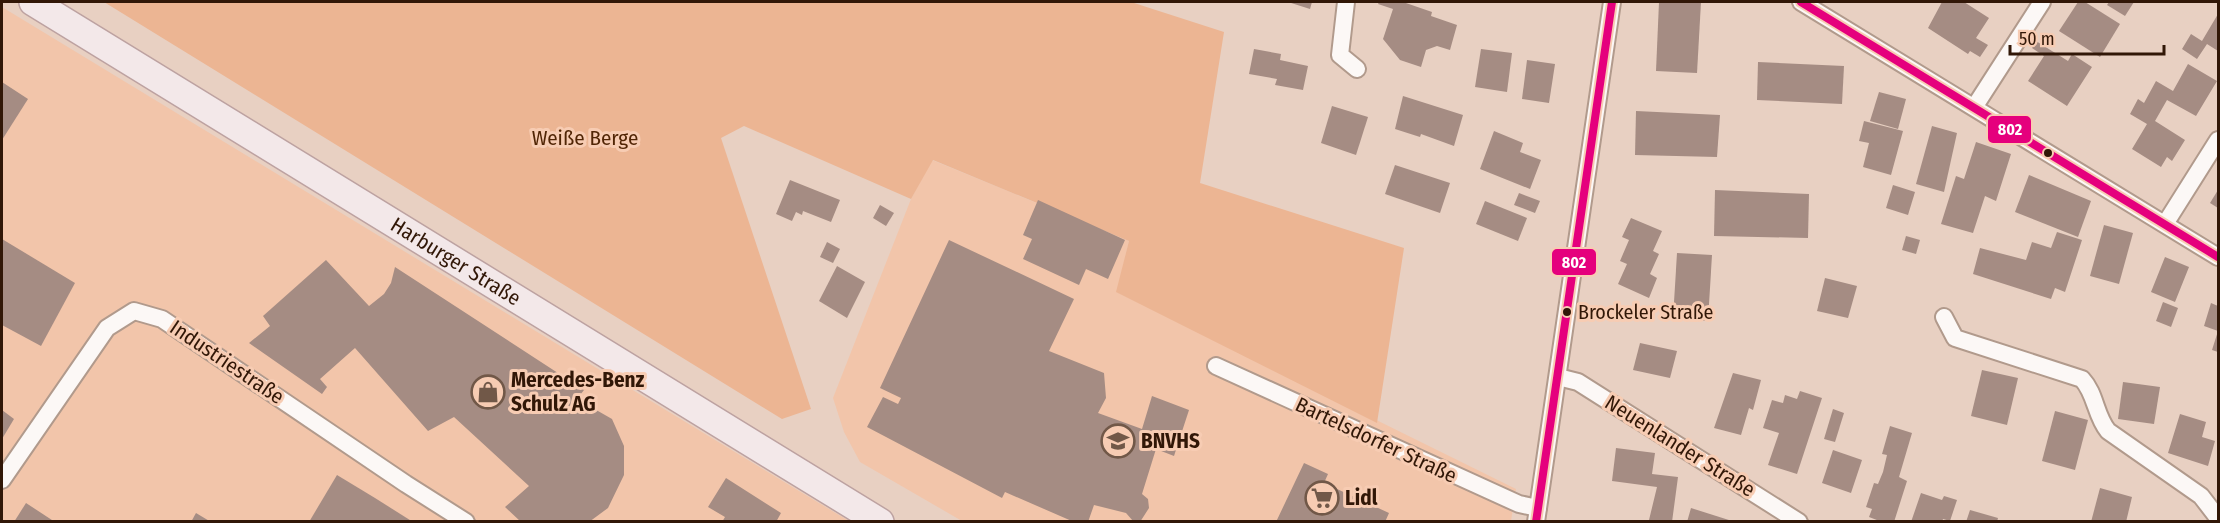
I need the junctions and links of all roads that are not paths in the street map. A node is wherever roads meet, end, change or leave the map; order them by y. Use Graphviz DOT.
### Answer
graph roads {
  1 [pos="33,2"];
  2 [pos="1346,2"];
  3 [pos="1612,2"];
  4 [pos="1801,2"];
  5 [pos="2042,2"];
  6 [pos="1358,69"];
  7 [pos="1976,106"];
  8 [pos="2218,140"];
  9 [pos="2165,224"];
  10 [pos="2218,257"];
  11 [pos="1944,317"];
  12 [pos="1216,366"];
  13 [pos="1557,377"];
  14 [pos="2,480"];
  15 [pos="1537,515"];
  16 [pos="2218,518"];
  17 [pos="466,522"];
  18 [pos="880,522"];
  19 [pos="1799,522"];
  1 -- 18 [label="main road, Harburger Straße"];
  2 -- 6 [label="street"];
  3 -- 13 [label="street"];
  4 -- 7 [label="street"];
  5 -- 7 [label="street"];
  7 -- 9 [label="street"];
  8 -- 9 [label="street"];
  9 -- 10 [label="street"];
  11 -- 16 [label="street"];
  12 -- 15 [label="street, Bartelsdorfer Straße"];
  13 -- 15 [label="street"];
  13 -- 19 [label="street, Neuenlander Straße"];
  14 -- 17 [label="street, Industriestraße"];
}
